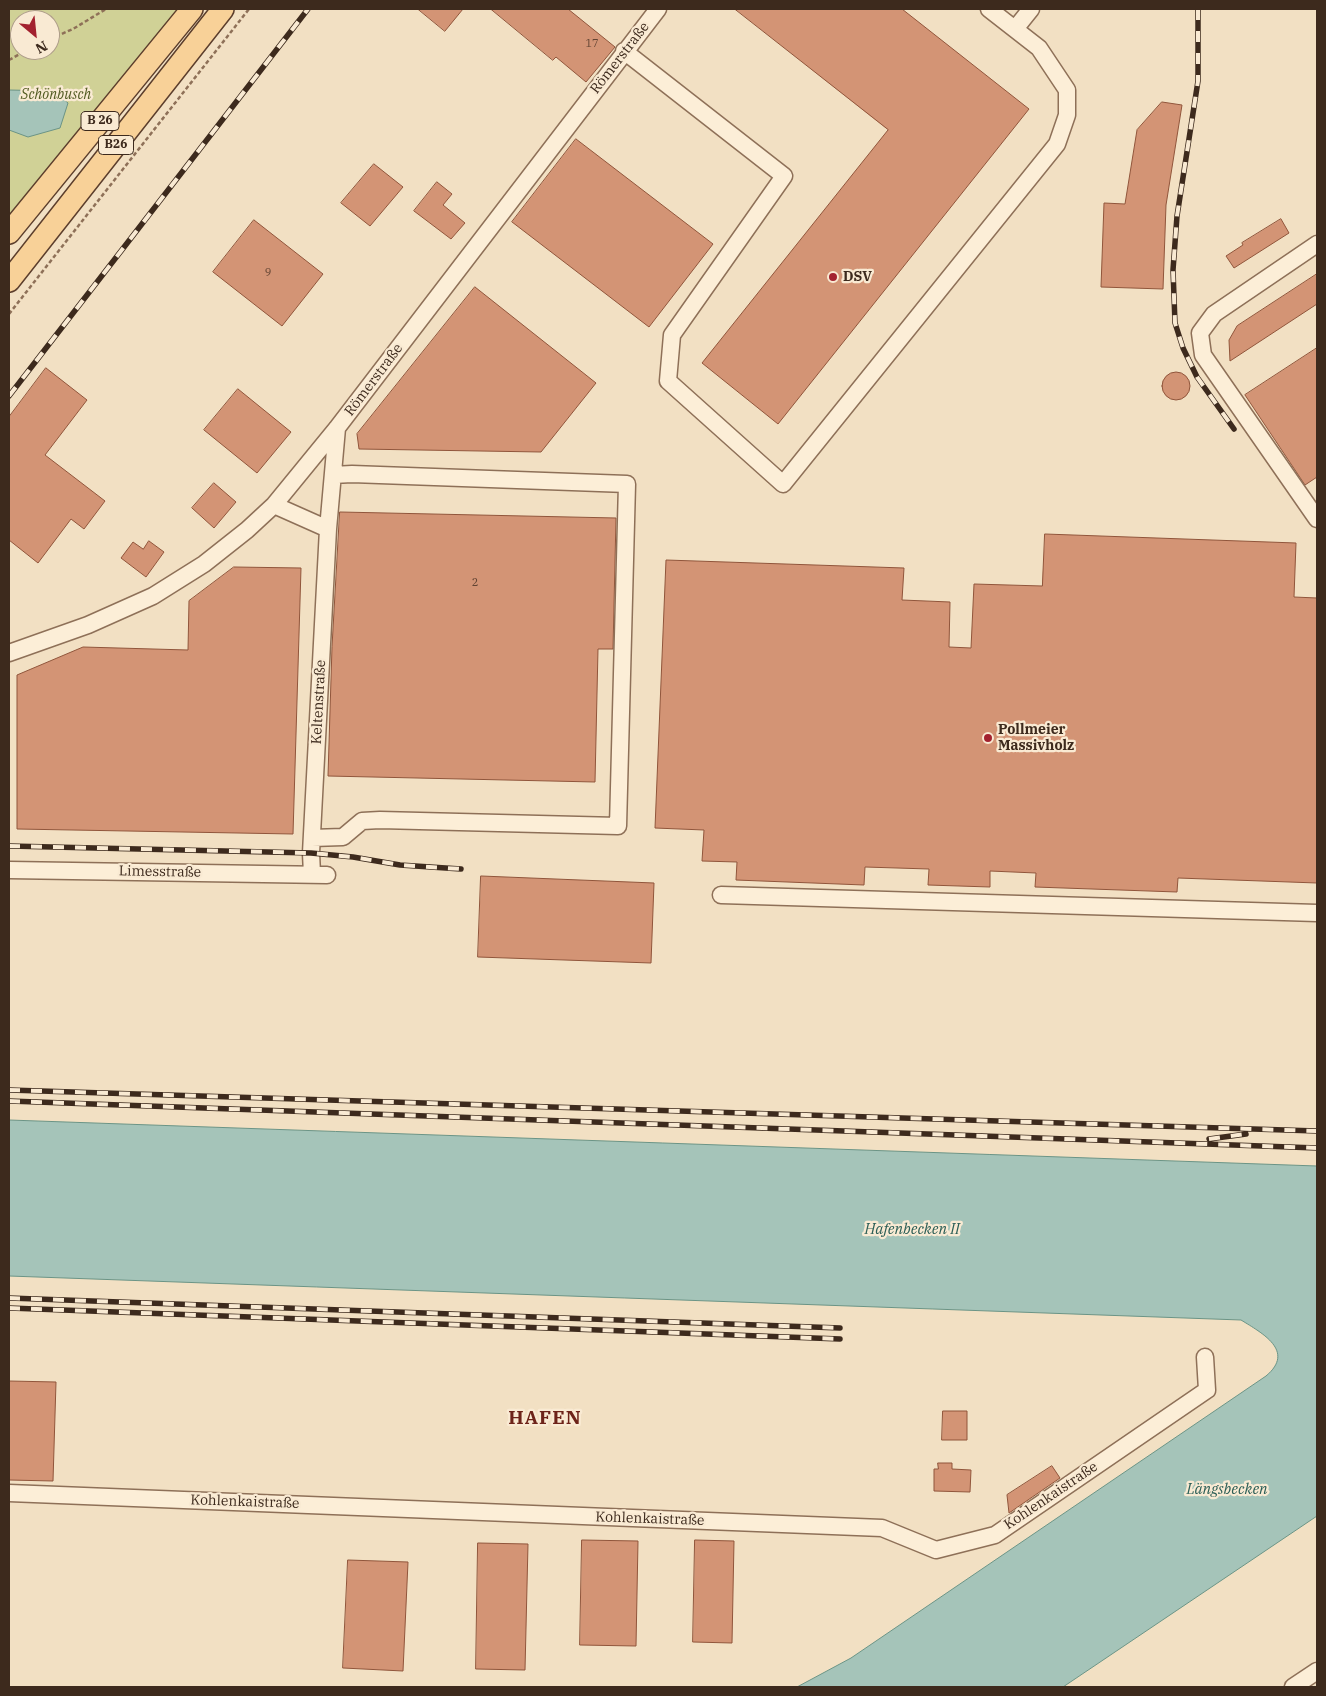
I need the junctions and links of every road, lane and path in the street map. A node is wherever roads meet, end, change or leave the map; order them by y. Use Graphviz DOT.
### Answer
graph roads {
  1 [pos="106,9"];
  2 [pos="192,9"];
  3 [pos="223,9"];
  4 [pos="249,9"];
  5 [pos="658,9"];
  6 [pos="989,9"];
  7 [pos="1030,9"];
  8 [pos="1015,29"];
  9 [pos="60,35"];
  10 [pos="624,51"];
  11 [pos="9,233"];
  12 [pos="1317,244"];
  13 [pos="9,281"];
  14 [pos="9,314"];
  15 [pos="337,428"];
  16 [pos="333,475"];
  17 [pos="274,505"];
  18 [pos="1317,519"];
  19 [pos="328,529"];
  20 [pos="9,653"];
  21 [pos="312,838"];
  22 [pos="9,870"];
  23 [pos="319,875"];
  24 [pos="720,895"];
  25 [pos="1317,913"];
  26 [pos="1205,1357"];
  27 [pos="9,1493"];
  28 [pos="1317,1671"];
  29 [pos="1293,1687"];
  1 -- 9 [label="path"];
  2 -- 11 [label="main road, B 26"];
  3 -- 13 [label="main road, B26"];
  4 -- 14 [label="path"];
  5 -- 10 [label="street, Römerstraße"];
  6 -- 8 [label="street"];
  7 -- 8 [label="street"];
  8 -- 10 [label="street"];
  10 -- 15 [label="street, Römerstraße"];
  12 -- 18 [label="street"];
  15 -- 16 [label="street, Keltenstraße"];
  15 -- 17 [label="street, Römerstraße"];
  16 -- 19 [label="street, Keltenstraße"];
  16 -- 21 [label="street"];
  17 -- 19 [label="street"];
  17 -- 20 [label="street, Römerstraße"];
  19 -- 21 [label="street, Keltenstraße"];
  21 -- 23 [label="street, Keltenstraße"];
  22 -- 23 [label="street, Limesstraße"];
  24 -- 25 [label="street"];
  26 -- 27 [label="street, Kohlenkaistraße"];
  28 -- 29 [label="street"];
}
